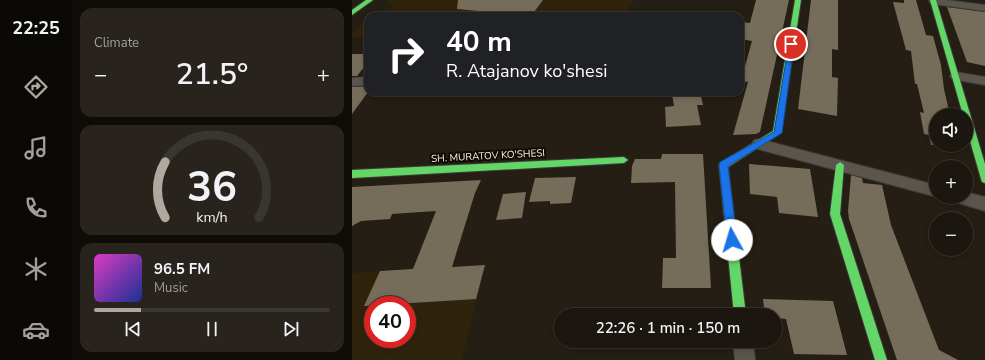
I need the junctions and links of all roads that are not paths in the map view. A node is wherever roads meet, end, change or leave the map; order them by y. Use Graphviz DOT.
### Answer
graph roads {
  1 [pos="370,0"];
  2 [pos="798,0"];
  3 [pos="933,0"];
  4 [pos="985,8"];
  5 [pos="352,13"];
  6 [pos="956,76"];
  7 [pos="364,81"];
  8 [pos="985,81"];
  9 [pos="352,82"];
  10 [pos="759,144"];
  11 [pos="624,160"];
  12 [pos="840,165"];
  13 [pos="352,174"];
  14 [pos="985,179"];
  15 [pos="929,189"];
  16 [pos="973,201"];
  17 [pos="985,204"];
  18 [pos="739,308"];
  19 [pos="744,348"];
  20 [pos="745,360"];
  21 [pos="881,360"];
  1 -- 5 [label="street"];
  2 -- 10 [label="street"];
  3 -- 4 [label="street"];
  3 -- 6 [label="street"];
  6 -- 8 [label="street"];
  6 -- 14 [label="street"];
  7 -- 9 [label="street"];
  10 -- 12 [label="street"];
  10 -- 18 [label="street"];
  11 -- 13 [label="street, SH. MURATOV KO'SHESI"];
  12 -- 15 [label="street"];
  12 -- 21 [label="street"];
  16 -- 17 [label="street"];
  19 -- 20 [label="street"];
}
